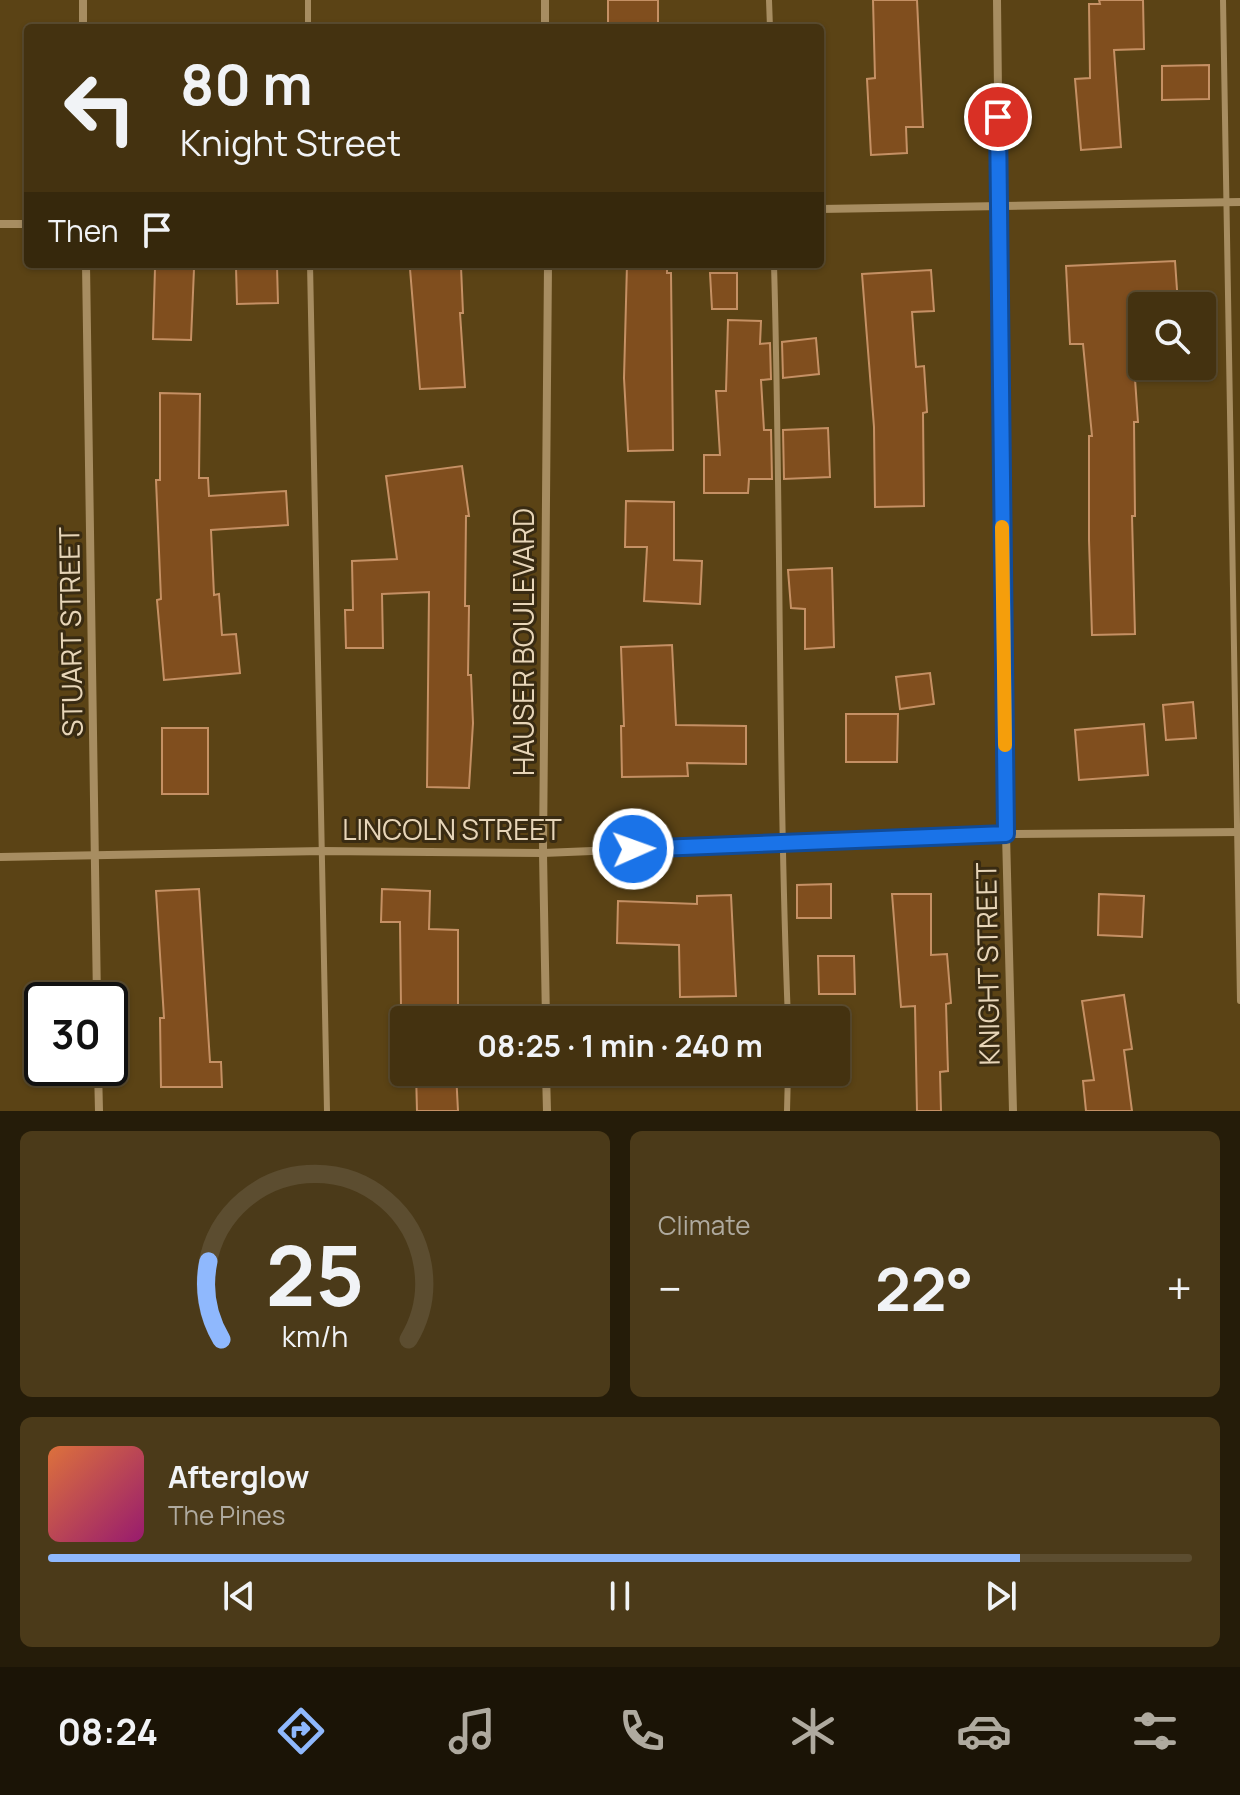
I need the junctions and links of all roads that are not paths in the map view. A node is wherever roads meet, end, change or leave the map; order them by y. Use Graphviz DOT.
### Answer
graph roads {
  1 [pos="83,0"];
  2 [pos="308,0"];
  3 [pos="545,0"];
  4 [pos="769,0"];
  5 [pos="997,0"];
  6 [pos="1223,0"];
  7 [pos="83,24"];
  8 [pos="308,24"];
  9 [pos="545,24"];
  10 [pos="770,24"];
  11 [pos="1226,202"];
  12 [pos="1240,202"];
  13 [pos="999,206"];
  14 [pos="824,209"];
  15 [pos="0,224"];
  16 [pos="24,224"];
  17 [pos="86,268"];
  18 [pos="310,268"];
  19 [pos="548,268"];
  20 [pos="774,268"];
  21 [pos="1238,832"];
  22 [pos="1006,834"];
  23 [pos="783,843"];
  24 [pos="323,851"];
  25 [pos="543,853"];
  26 [pos="95,856"];
  27 [pos="0,857"];
  28 [pos="97,982"];
  29 [pos="1240,1001"];
  30 [pos="546,1006"];
  31 [pos="788,1006"];
  32 [pos="98,1086"];
  33 [pos="546,1086"];
  34 [pos="788,1086"];
  35 [pos="99,1111"];
  36 [pos="327,1111"];
  37 [pos="547,1111"];
  38 [pos="787,1111"];
  39 [pos="1013,1111"];
  1 -- 7 [label="street"];
  2 -- 8 [label="lane"];
  3 -- 9 [label="street"];
  4 -- 10 [label="lane"];
  5 -- 13 [label="street, KNIGHT STREET"];
  6 -- 11 [label="lane"];
  11 -- 12 [label="street"];
  11 -- 13 [label="street"];
  11 -- 21 [label="lane"];
  13 -- 14 [label="street"];
  13 -- 22 [label="street, KNIGHT STREET"];
  15 -- 16 [label="street"];
  17 -- 26 [label="street, STUART STREET"];
  18 -- 24 [label="lane"];
  19 -- 25 [label="street, HAUSER BOULEVARD"];
  20 -- 23 [label="lane"];
  21 -- 22 [label="street, LINCOLN STREET"];
  21 -- 29 [label="lane"];
  22 -- 23 [label="street, LINCOLN STREET"];
  22 -- 39 [label="street, KNIGHT STREET"];
  23 -- 25 [label="street, LINCOLN STREET"];
  23 -- 31 [label="lane"];
  24 -- 25 [label="street, LINCOLN STREET"];
  24 -- 26 [label="street, LINCOLN STREET"];
  24 -- 36 [label="lane"];
  25 -- 30 [label="street, HAUSER BOULEVARD"];
  26 -- 27 [label="street, LINCOLN STREET"];
  26 -- 28 [label="street, STUART STREET"];
  32 -- 35 [label="street"];
  33 -- 37 [label="street"];
  34 -- 38 [label="lane"];
}
